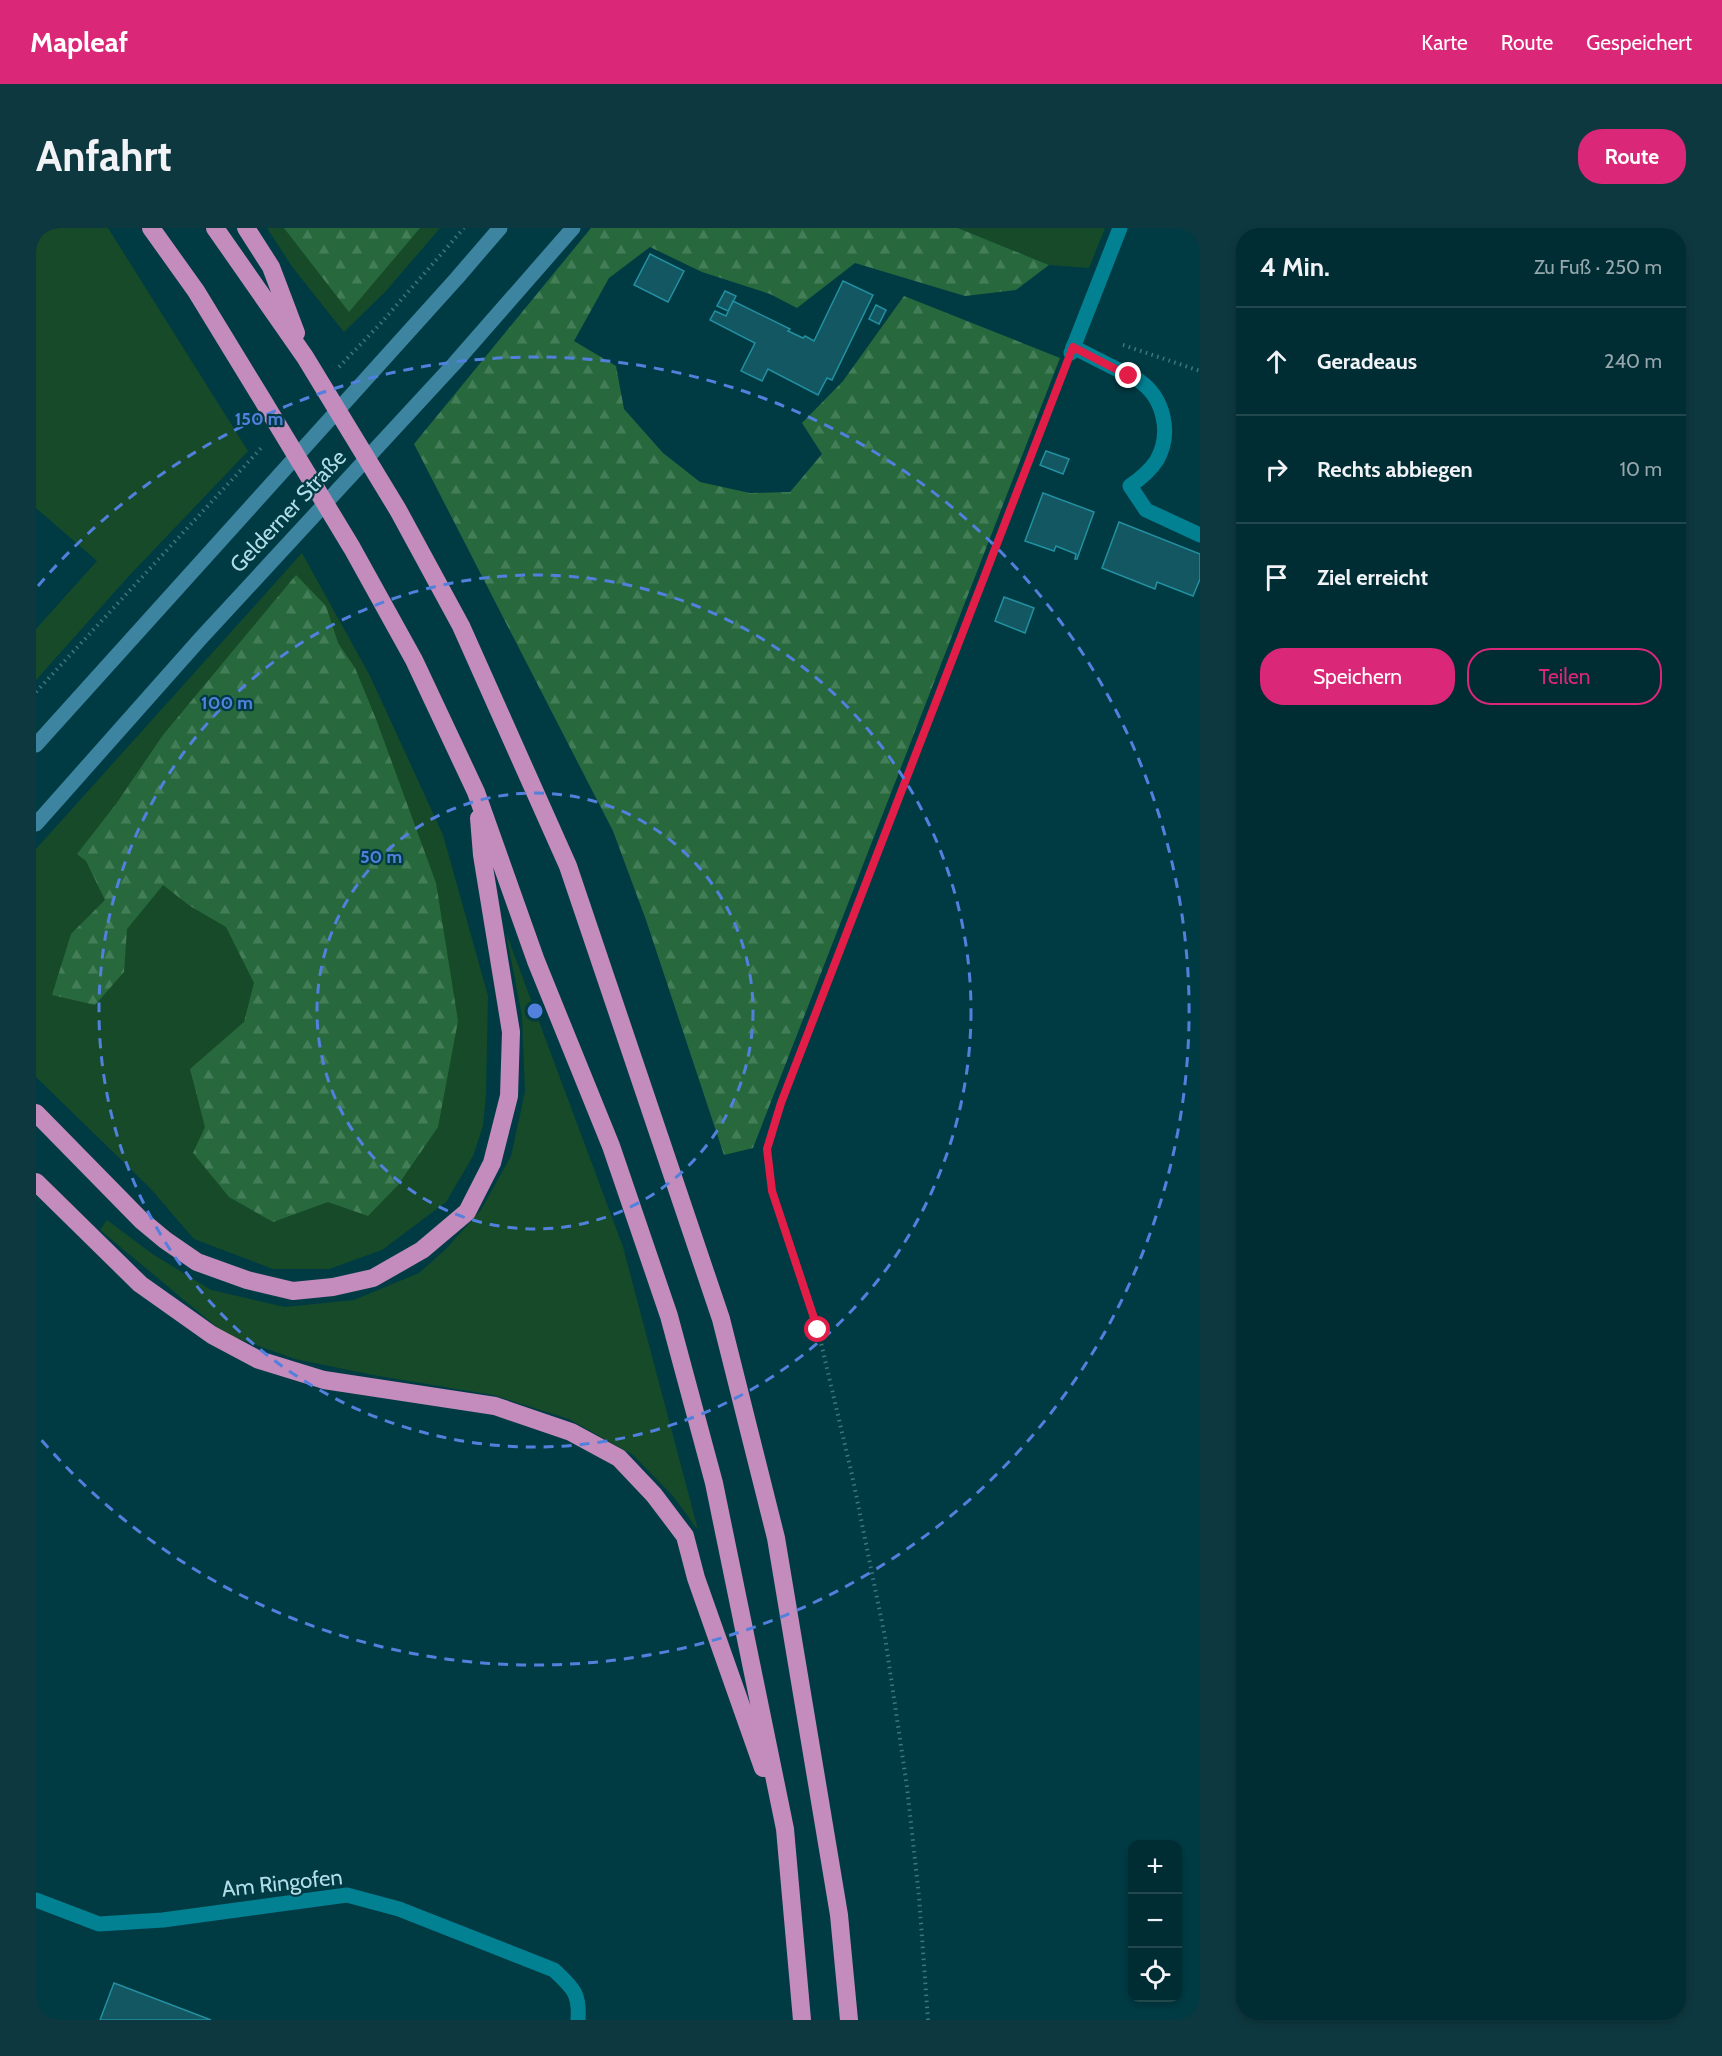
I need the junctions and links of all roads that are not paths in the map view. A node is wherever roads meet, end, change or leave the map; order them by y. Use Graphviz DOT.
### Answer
graph roads {
  1 [pos="151,228"];
  2 [pos="215,228"];
  3 [pos="246,228"];
  4 [pos="500,228"];
  5 [pos="573,228"];
  6 [pos="1120,228"];
  7 [pos="305,357"];
  8 [pos="1200,535"];
  9 [pos="36,745"];
  10 [pos="476,792"];
  11 [pos="36,824"];
  12 [pos="36,1113"];
  13 [pos="36,1182"];
  14 [pos="785,1829"];
  15 [pos="36,1900"];
  16 [pos="578,2020"];
  17 [pos="802,2020"];
  18 [pos="849,2020"];
  1 -- 10 [label="highway"];
  2 -- 7 [label="highway"];
  3 -- 7 [label="highway"];
  4 -- 9 [label="main road, Gelderner Straße"];
  5 -- 11 [label="main road, Gelderner Straße"];
  6 -- 8 [label="street"];
  7 -- 18 [label="highway"];
  10 -- 12 [label="highway"];
  10 -- 14 [label="highway"];
  13 -- 14 [label="highway"];
  14 -- 17 [label="highway"];
  15 -- 16 [label="street, Am Ringofen"];
}
